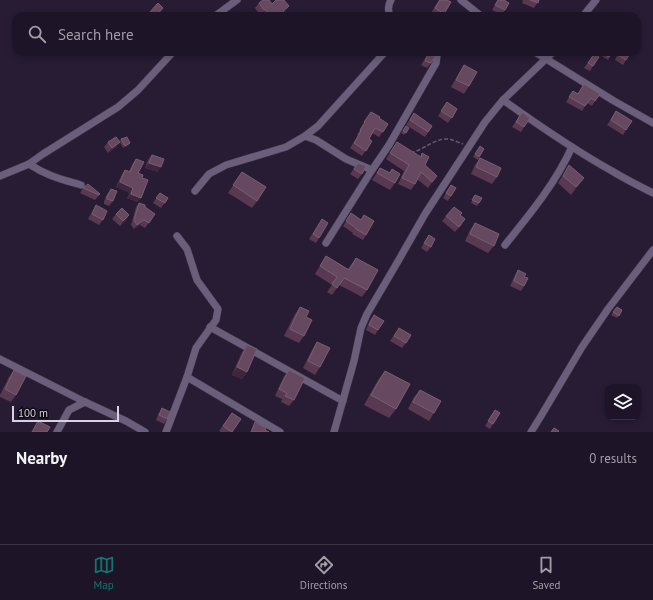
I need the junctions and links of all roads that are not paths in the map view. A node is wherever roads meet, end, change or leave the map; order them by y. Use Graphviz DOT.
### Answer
graph roads {
  1 [pos="237,0"];
  2 [pos="391,0"];
  3 [pos="461,0"];
  4 [pos="596,0"];
  5 [pos="220,12"];
  6 [pos="389,12"];
  7 [pos="476,12"];
  8 [pos="586,12"];
  9 [pos="169,56"];
  10 [pos="381,56"];
  11 [pos="437,56"];
  12 [pos="541,56"];
  13 [pos="549,56"];
  14 [pos="546,59"];
  15 [pos="503,100"];
  16 [pos="653,123"];
  17 [pos="305,136"];
  18 [pos="572,147"];
  19 [pos="29,164"];
  20 [pos="372,170"];
  21 [pos="0,176"];
  22 [pos="81,185"];
  23 [pos="195,191"];
  24 [pos="653,193"];
  25 [pos="178,236"];
  26 [pos="326,243"];
  27 [pos="505,245"];
  28 [pos="653,250"];
  29 [pos="210,327"];
  30 [pos="0,359"];
  31 [pos="186,377"];
  32 [pos="343,401"];
  33 [pos="85,402"];
  34 [pos="57,432"];
  35 [pos="145,432"];
  36 [pos="166,432"];
  37 [pos="280,432"];
  38 [pos="334,432"];
  39 [pos="530,432"];
  1 -- 5 [label="street"];
  2 -- 6 [label="street"];
  3 -- 7 [label="street"];
  4 -- 8 [label="street"];
  9 -- 19 [label="street"];
  10 -- 17 [label="street"];
  11 -- 20 [label="street"];
  12 -- 14 [label="street"];
  13 -- 14 [label="street"];
  14 -- 15 [label="street"];
  14 -- 16 [label="street"];
  15 -- 18 [label="street"];
  15 -- 32 [label="street"];
  17 -- 20 [label="street"];
  17 -- 23 [label="street"];
  18 -- 24 [label="street"];
  18 -- 27 [label="street"];
  19 -- 21 [label="street"];
  19 -- 22 [label="street"];
  20 -- 26 [label="street"];
  25 -- 29 [label="street"];
  28 -- 39 [label="street"];
  29 -- 31 [label="street"];
  29 -- 32 [label="street"];
  30 -- 33 [label="street"];
  31 -- 36 [label="street"];
  31 -- 37 [label="street"];
  32 -- 38 [label="street"];
  33 -- 34 [label="street"];
  33 -- 35 [label="street"];
}
